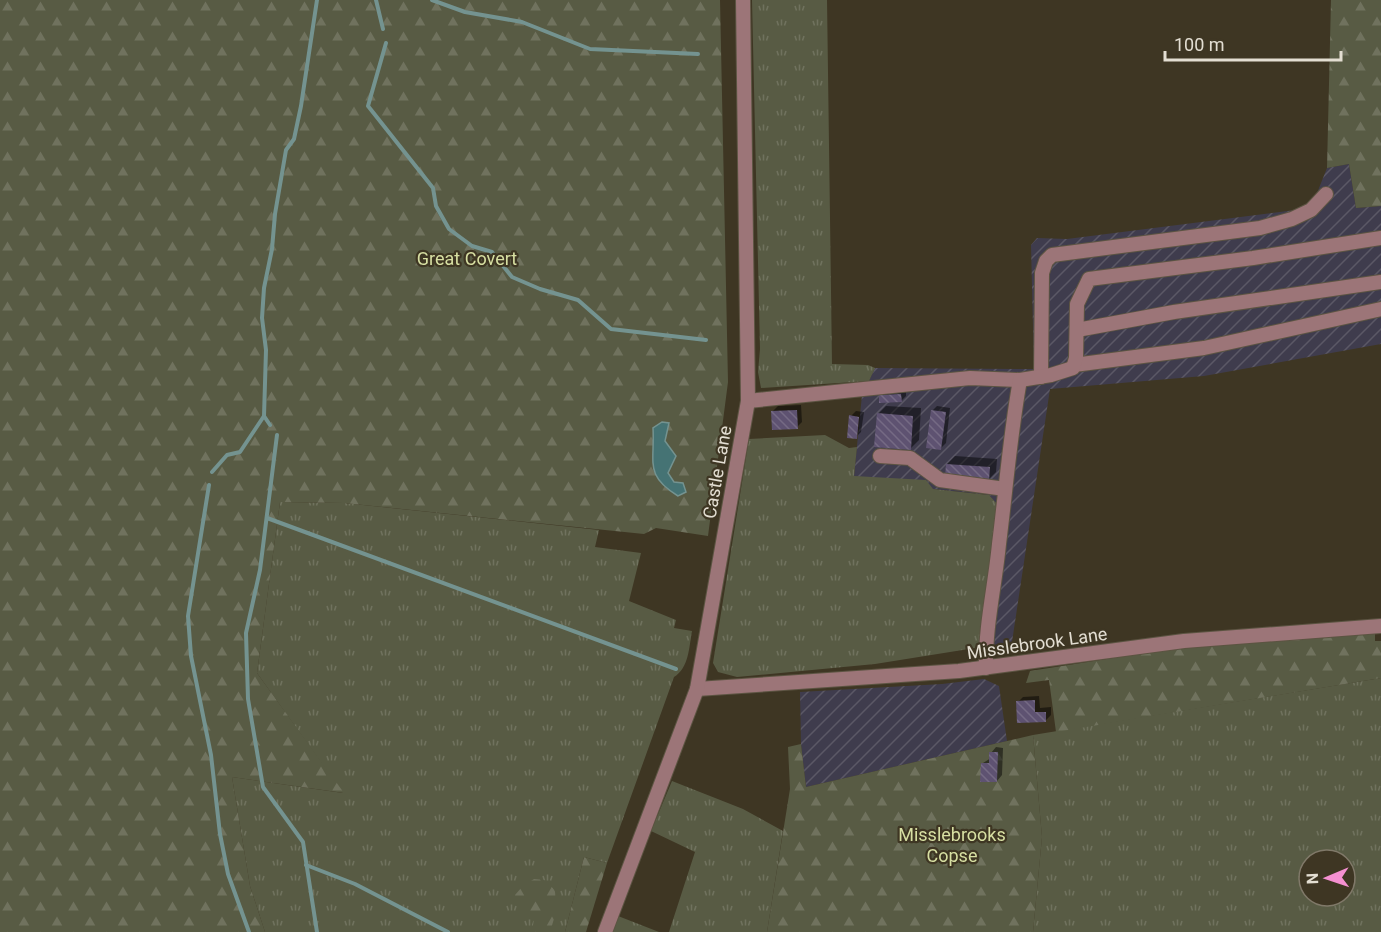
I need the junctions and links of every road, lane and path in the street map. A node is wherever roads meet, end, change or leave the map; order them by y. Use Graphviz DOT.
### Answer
graph roads {
  1 [pos="743,0"];
  2 [pos="1326,194"];
  3 [pos="1381,238"];
  4 [pos="1381,282"];
  5 [pos="1381,309"];
  6 [pos="1077,330"];
  7 [pos="1074,365"];
  8 [pos="1041,377"];
  9 [pos="1020,380"];
  10 [pos="748,401"];
  11 [pos="880,456"];
  12 [pos="1005,489"];
  13 [pos="1381,626"];
  14 [pos="986,668"];
  15 [pos="697,689"];
  16 [pos="604,932"];
  1 -- 10 [label="street, Castle Lane"];
  2 -- 8 [label="street"];
  3 -- 6 [label="street"];
  4 -- 6 [label="street"];
  5 -- 7 [label="street"];
  6 -- 7 [label="street"];
  7 -- 8 [label="street"];
  8 -- 9 [label="street"];
  9 -- 10 [label="street"];
  9 -- 12 [label="street"];
  10 -- 15 [label="street, Castle Lane"];
  11 -- 12 [label="street"];
  12 -- 14 [label="street"];
  13 -- 14 [label="street, Misslebrook Lane"];
  14 -- 15 [label="street, Misslebrook Lane"];
  15 -- 16 [label="street, Castle Lane"];
}
